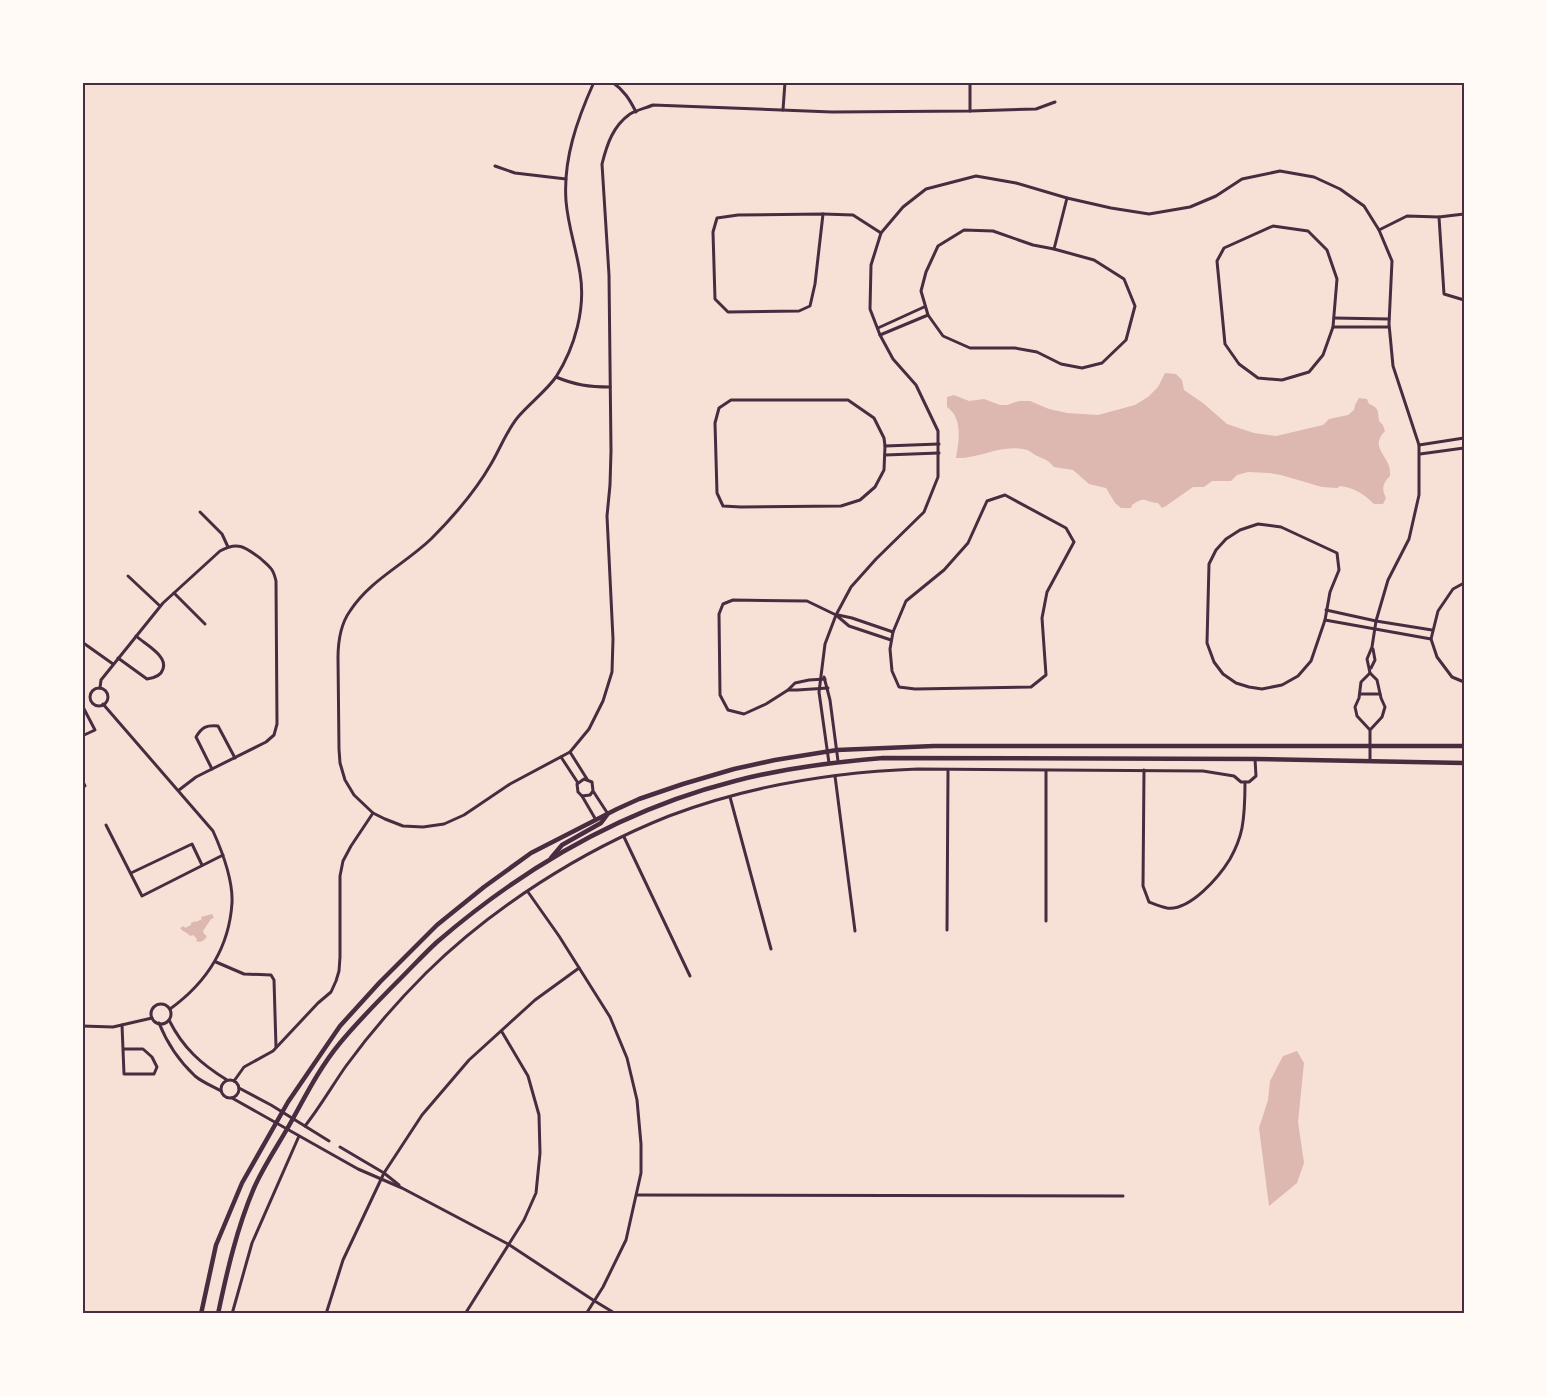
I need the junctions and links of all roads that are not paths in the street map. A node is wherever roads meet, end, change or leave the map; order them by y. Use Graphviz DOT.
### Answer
graph roads {
  1 [pos="594,82"];
  2 [pos="612,82"];
  3 [pos="785,82"];
  4 [pos="970,82"];
  5 [pos="1055,102"];
  6 [pos="783,110"];
  7 [pos="970,111"];
  8 [pos="634,113"];
  9 [pos="495,166"];
  10 [pos="567,179"];
  11 [pos="1067,198"];
  12 [pos="823,214"];
  13 [pos="1464,214"];
  14 [pos="1439,217"];
  15 [pos="1379,230"];
  16 [pos="881,233"];
  17 [pos="1054,249"];
  18 [pos="1464,300"];
  19 [pos="924,307"];
  20 [pos="928,315"];
  21 [pos="1334,318"];
  22 [pos="1389,319"];
  23 [pos="1333,327"];
  24 [pos="1389,327"];
  25 [pos="878,328"];
  26 [pos="880,335"];
  27 [pos="556,377"];
  28 [pos="610,387"];
  29 [pos="1464,438"];
  30 [pos="939,444"];
  31 [pos="1419,445"];
  32 [pos="885,446"];
  33 [pos="1464,448"];
  34 [pos="939,453"];
  35 [pos="1420,454"];
  36 [pos="885,455"];
  37 [pos="200,512"];
  38 [pos="228,547"];
  39 [pos="128,576"];
  40 [pos="1464,584"];
  41 [pos="174,593"];
  42 [pos="160,606"];
  43 [pos="1326,610"];
  44 [pos="836,615"];
  45 [pos="1325,620"];
  46 [pos="1376,621"];
  47 [pos="206,624"];
  48 [pos="1375,629"];
  49 [pos="1432,630"];
  50 [pos="893,632"];
  51 [pos="136,636"];
  52 [pos="1431,639"];
  53 [pos="891,640"];
  54 [pos="82,642"];
  55 [pos="1372,647"];
  56 [pos="118,658"];
  57 [pos="113,664"];
  58 [pos="1370,671"];
  59 [pos="823,679"];
  60 [pos="1464,682"];
  61 [pos="100,688"];
  62 [pos="820,688"];
  63 [pos="828,688"];
  64 [pos="788,690"];
  65 [pos="1360,694"];
  66 [pos="1380,694"];
  67 [pos="93,703"];
  68 [pos="103,704"];
  69 [pos="83,708"];
  70 [pos="832,712"];
  71 [pos="822,713"];
  72 [pos="1370,730"];
  73 [pos="82,736"];
  74 [pos="1370,745"];
  75 [pos="1464,746"];
  76 [pos="837,750"];
  77 [pos="570,752"];
  78 [pos="828,752"];
  79 [pos="561,757"];
  80 [pos="235,758"];
  81 [pos="1256,759"];
  82 [pos="838,761"];
  83 [pos="1370,761"];
  84 [pos="829,763"];
  85 [pos="1464,763"];
  86 [pos="212,769"];
  87 [pos="1144,770"];
  88 [pos="948,771"];
  89 [pos="1046,771"];
  90 [pos="836,776"];
  91 [pos="587,779"];
  92 [pos="82,780"];
  93 [pos="1245,782"];
  94 [pos="578,783"];
  95 [pos="85,786"];
  96 [pos="179,790"];
  97 [pos="593,790"];
  98 [pos="582,796"];
  99 [pos="730,797"];
  100 [pos="372,813"];
  101 [pos="608,814"];
  102 [pos="596,820"];
  103 [pos="106,825"];
  104 [pos="624,836"];
  105 [pos="223,855"];
  106 [pos="552,858"];
  107 [pos="202,865"];
  108 [pos="130,873"];
  109 [pos="528,891"];
  110 [pos="1046,921"];
  111 [pos="947,930"];
  112 [pos="855,931"];
  113 [pos="771,949"];
  114 [pos="216,962"];
  115 [pos="579,969"];
  116 [pos="690,976"];
  117 [pos="170,1009"];
  118 [pos="152,1018"];
  119 [pos="169,1020"];
  120 [pos="159,1023"];
  121 [pos="122,1025"];
  122 [pos="82,1026"];
  123 [pos="501,1032"];
  124 [pos="276,1047"];
  125 [pos="123,1049"];
  126 [pos="226,1080"];
  127 [pos="234,1081"];
  128 [pos="239,1088"];
  129 [pos="220,1091"];
  130 [pos="232,1098"];
  131 [pos="282,1112"];
  132 [pos="293,1119"];
  133 [pos="276,1123"];
  134 [pos="305,1126"];
  135 [pos="287,1129"];
  136 [pos="299,1136"];
  137 [pos="329,1141"];
  138 [pos="340,1147"];
  139 [pos="384,1173"];
  140 [pos="381,1179"];
  141 [pos="402,1188"];
  142 [pos="637,1196"];
  143 [pos="1123,1196"];
  144 [pos="508,1244"];
  145 [pos="593,1300"];
  146 [pos="201,1314"];
  147 [pos="218,1314"];
  148 [pos="232,1314"];
  149 [pos="326,1314"];
  150 [pos="465,1314"];
  151 [pos="586,1314"];
  152 [pos="616,1314"];
  1 -- 10 [label="street"];
  2 -- 8 [label="street"];
  3 -- 6 [label="street"];
  4 -- 7 [label="street"];
  5 -- 7 [label="street"];
  6 -- 7 [label="street"];
  6 -- 8 [label="street"];
  8 -- 28 [label="street"];
  9 -- 10 [label="street"];
  10 -- 27 [label="street"];
  11 -- 15 [label="street"];
  11 -- 16 [label="street"];
  11 -- 17 [label="street"];
  12 -- 12 [label="street"];
  12 -- 16 [label="street"];
  13 -- 14 [label="street"];
  14 -- 15 [label="street"];
  14 -- 18 [label="street"];
  15 -- 22 [label="street"];
  16 -- 25 [label="street"];
  17 -- 19 [label="street"];
  17 -- 20 [label="street"];
  19 -- 20 [label="street"];
  19 -- 25 [label="street"];
  20 -- 26 [label="street"];
  21 -- 22 [label="street"];
  21 -- 23 [label="street"];
  21 -- 23 [label="street"];
  22 -- 24 [label="street"];
  23 -- 24 [label="street"];
  24 -- 31 [label="street"];
  25 -- 26 [label="street"];
  26 -- 30 [label="street"];
  27 -- 28 [label="street"];
  27 -- 100 [label="street"];
  28 -- 77 [label="street"];
  29 -- 31 [label="street"];
  30 -- 32 [label="street"];
  30 -- 34 [label="street"];
  31 -- 35 [label="street"];
  32 -- 36 [label="street"];
  32 -- 36 [label="street"];
  33 -- 35 [label="street"];
  34 -- 36 [label="street"];
  34 -- 44 [label="street"];
  35 -- 46 [label="street"];
  37 -- 38 [label="street"];
  38 -- 41 [label="street"];
  38 -- 80 [label="street"];
  39 -- 42 [label="street"];
  40 -- 49 [label="street"];
  41 -- 42 [label="street"];
  41 -- 47 [label="street"];
  42 -- 51 [label="street"];
  43 -- 45 [label="street"];
  43 -- 45 [label="street"];
  43 -- 46 [label="street"];
  44 -- 50 [label="street"];
  44 -- 53 [label="street"];
  44 -- 59 [label="street"];
  44 -- 64 [label="street"];
  45 -- 48 [label="street"];
  46 -- 48 [label="street"];
  46 -- 49 [label="street"];
  48 -- 52 [label="street"];
  48 -- 55 [label="street"];
  49 -- 52 [label="street"];
  50 -- 53 [label="street"];
  50 -- 53 [label="street"];
  51 -- 56 [label="street"];
  51 -- 56 [label="street"];
  52 -- 60 [label="street"];
  54 -- 57 [label="street"];
  55 -- 58 [label="street"];
  55 -- 58 [label="street"];
  56 -- 57 [label="street"];
  57 -- 61 [label="street"];
  58 -- 65 [label="street"];
  58 -- 66 [label="street"];
  59 -- 62 [label="street"];
  59 -- 63 [label="street"];
  59 -- 64 [label="street"];
  61 -- 67 [label="street"];
  61 -- 68 [label="street"];
  62 -- 63 [label="street"];
  62 -- 64 [label="street"];
  62 -- 71 [label="street"];
  63 -- 70 [label="street"];
  65 -- 66 [label="street"];
  65 -- 72 [label="street"];
  66 -- 72 [label="street"];
  67 -- 68 [label="street"];
  67 -- 69 [label="street"];
  68 -- 96 [label="street"];
  69 -- 73 [label="street"];
  70 -- 71 [label="street"];
  70 -- 76 [label="street"];
  71 -- 78 [label="street"];
  72 -- 74 [label="street"];
  74 -- 75 [label="main road"];
  74 -- 76 [label="main road"];
  74 -- 83 [label="street"];
  76 -- 78 [label="main road"];
  76 -- 82 [label="street"];
  77 -- 79 [label="street"];
  77 -- 91 [label="street"];
  78 -- 84 [label="street"];
  78 -- 101 [label="main road"];
  79 -- 94 [label="street"];
  79 -- 100 [label="street"];
  80 -- 86 [label="street"];
  80 -- 86 [label="street"];
  81 -- 82 [label="main road"];
  81 -- 83 [label="main road"];
  81 -- 93 [label="street"];
  82 -- 84 [label="main road"];
  83 -- 85 [label="main road"];
  84 -- 106 [label="main road"];
  86 -- 96 [label="street"];
  87 -- 89 [label="street"];
  87 -- 93 [label="street"];
  87 -- 93 [label="street"];
  88 -- 89 [label="street"];
  88 -- 90 [label="street"];
  88 -- 111 [label="street"];
  89 -- 110 [label="street"];
  90 -- 99 [label="street"];
  90 -- 112 [label="street"];
  91 -- 94 [label="street"];
  91 -- 97 [label="street"];
  92 -- 95 [label="street"];
  94 -- 98 [label="street"];
  96 -- 105 [label="street"];
  97 -- 98 [label="street"];
  97 -- 101 [label="street"];
  98 -- 102 [label="street"];
  99 -- 104 [label="street"];
  99 -- 113 [label="street"];
  100 -- 124 [label="street"];
  101 -- 102 [label="main road"];
  101 -- 106 [label="main road"];
  102 -- 131 [label="main road"];
  103 -- 108 [label="street"];
  104 -- 109 [label="street"];
  104 -- 116 [label="street"];
  105 -- 107 [label="street"];
  105 -- 114 [label="street"];
  106 -- 132 [label="main road"];
  107 -- 108 [label="street"];
  107 -- 108 [label="street"];
  109 -- 115 [label="street"];
  109 -- 134 [label="street"];
  114 -- 117 [label="street"];
  114 -- 124 [label="street"];
  115 -- 123 [label="street"];
  115 -- 142 [label="street"];
  117 -- 118 [label="street"];
  117 -- 119 [label="street"];
  118 -- 120 [label="street"];
  118 -- 121 [label="street"];
  119 -- 120 [label="street"];
  119 -- 126 [label="street"];
  120 -- 129 [label="street"];
  121 -- 122 [label="street"];
  121 -- 125 [label="street"];
  123 -- 139 [label="street"];
  123 -- 144 [label="street"];
  124 -- 127 [label="street"];
  125 -- 125 [label="street"];
  126 -- 127 [label="street"];
  126 -- 129 [label="street"];
  127 -- 128 [label="street"];
  128 -- 130 [label="street"];
  128 -- 131 [label="street"];
  129 -- 130 [label="street"];
  130 -- 133 [label="street"];
  131 -- 132 [label="street"];
  131 -- 133 [label="main road"];
  132 -- 134 [label="street"];
  132 -- 135 [label="main road"];
  133 -- 135 [label="street"];
  133 -- 146 [label="main road"];
  134 -- 137 [label="street"];
  135 -- 136 [label="street"];
  135 -- 147 [label="main road"];
  136 -- 140 [label="street"];
  136 -- 148 [label="street"];
  138 -- 139 [label="street"];
  139 -- 140 [label="street"];
  139 -- 141 [label="street"];
  140 -- 141 [label="street"];
  140 -- 149 [label="street"];
  141 -- 144 [label="street"];
  142 -- 143 [label="street"];
  142 -- 145 [label="street"];
  144 -- 145 [label="street"];
  144 -- 150 [label="street"];
  145 -- 151 [label="street"];
  145 -- 152 [label="street"];
}
